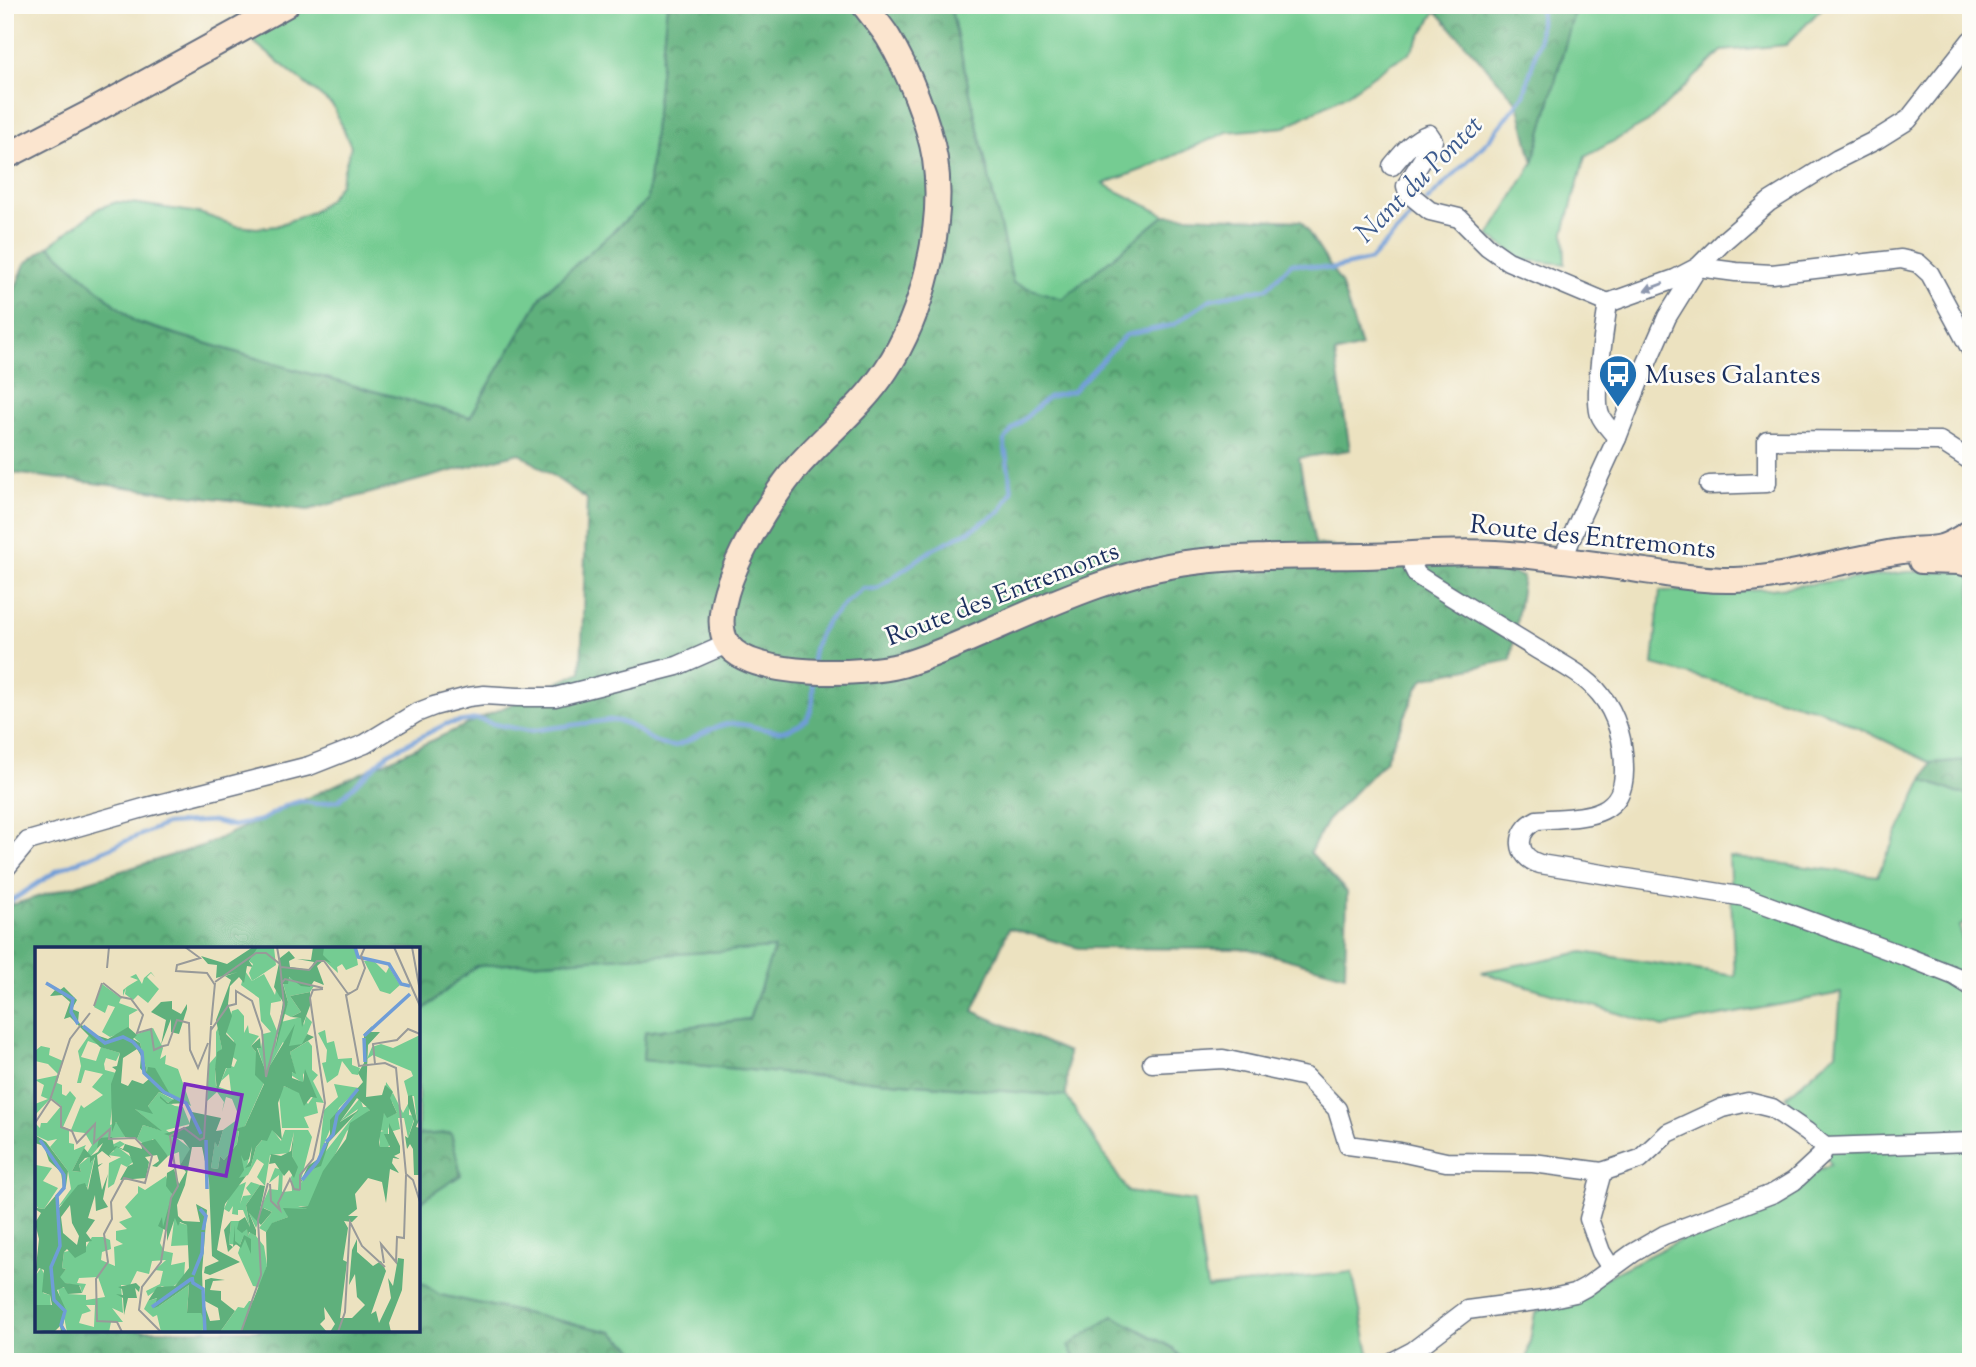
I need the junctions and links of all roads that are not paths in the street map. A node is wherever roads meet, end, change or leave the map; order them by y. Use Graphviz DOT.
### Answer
graph roads {
  1 [pos="286,5"];
  2 [pos="864,5"];
  3 [pos="1971,40"];
  4 [pos="5,157"];
  5 [pos="1392,166"];
  6 [pos="1698,267"];
  7 [pos="1608,303"];
  8 [pos="1971,350"];
  9 [pos="1617,438"];
  10 [pos="1971,461"];
  11 [pos="1709,485"];
  12 [pos="1970,532"];
  13 [pos="1411,555"];
  14 [pos="1854,559"];
  15 [pos="1564,560"];
  16 [pos="1971,563"];
  17 [pos="727,644"];
  18 [pos="5,869"];
  19 [pos="1971,986"];
  20 [pos="1152,1063"];
  21 [pos="1971,1142"];
  22 [pos="1825,1147"];
  23 [pos="1602,1172"];
  24 [pos="1611,1268"];
  25 [pos="1392,1362"];
  1 -- 4 [label="main road"];
  2 -- 17 [label="main road"];
  3 -- 6 [label="street"];
  5 -- 7 [label="street"];
  6 -- 7 [label="street, one-way"];
  6 -- 8 [label="street"];
  6 -- 9 [label="street"];
  7 -- 9 [label="street"];
  9 -- 15 [label="street"];
  10 -- 11 [label="street"];
  12 -- 14 [label="main road, Route des Entremonts"];
  12 -- 16 [label="main road, Route des Entremonts"];
  13 -- 15 [label="main road, Route des Entremonts"];
  13 -- 17 [label="main road, Route des Entremonts"];
  13 -- 19 [label="street"];
  14 -- 15 [label="main road, Route des Entremonts"];
  14 -- 16 [label="main road, Route des Entremonts"];
  17 -- 18 [label="street"];
  20 -- 23 [label="street"];
  21 -- 22 [label="street"];
  22 -- 23 [label="street"];
  22 -- 24 [label="street"];
  23 -- 24 [label="street"];
  24 -- 25 [label="street"];
}
